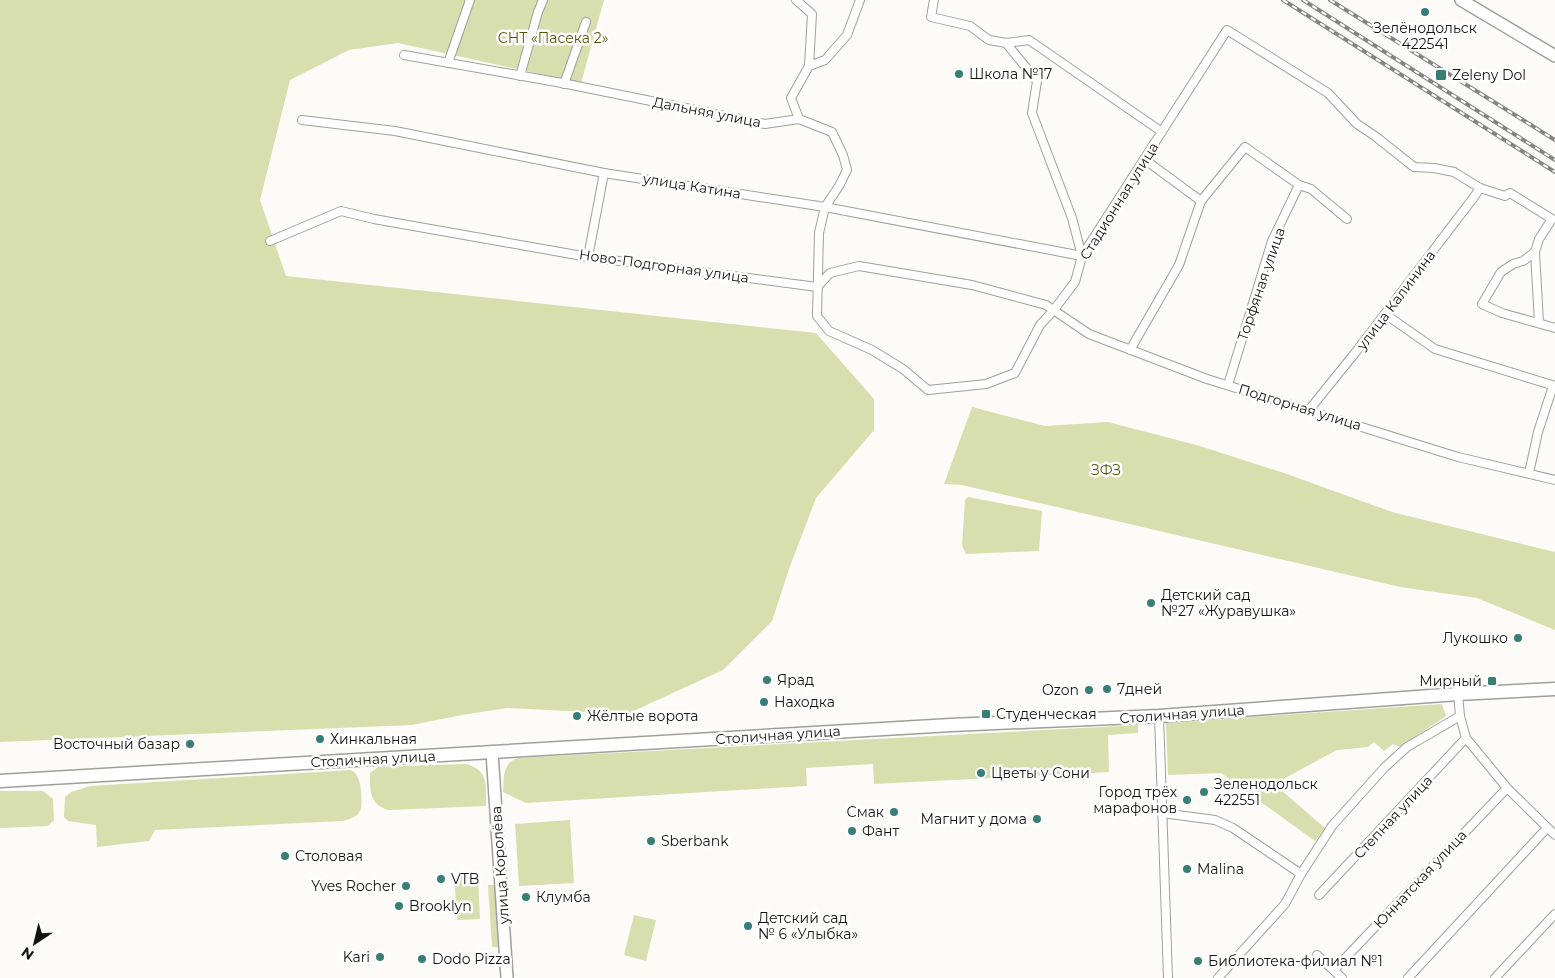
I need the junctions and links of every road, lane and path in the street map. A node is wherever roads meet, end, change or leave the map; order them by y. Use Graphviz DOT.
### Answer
graph roads {
  1 [pos="470,0"];
  2 [pos="543,0"];
  3 [pos="796,0"];
  4 [pos="860,0"];
  5 [pos="934,0"];
  6 [pos="1461,0"];
  7 [pos="586,22"];
  8 [pos="1006,43"];
  9 [pos="404,55"];
  10 [pos="1555,56"];
  11 [pos="448,63"];
  12 [pos="809,66"];
  13 [pos="520,76"];
  14 [pos="564,84"];
  15 [pos="798,119"];
  16 [pos="302,120"];
  17 [pos="1162,132"];
  18 [pos="1144,159"];
  19 [pos="604,172"];
  20 [pos="1299,185"];
  21 [pos="1480,188"];
  22 [pos="1201,201"];
  23 [pos="825,207"];
  24 [pos="1347,220"];
  25 [pos="270,241"];
  26 [pos="1535,252"];
  27 [pos="1082,256"];
  28 [pos="588,257"];
  29 [pos="817,287"];
  30 [pos="1053,311"];
  31 [pos="1385,314"];
  32 [pos="1540,323"];
  33 [pos="1555,328"];
  34 [pos="1130,350"];
  35 [pos="1228,385"];
  36 [pos="1554,386"];
  37 [pos="928,390"];
  38 [pos="1309,410"];
  39 [pos="1529,473"];
  40 [pos="1555,480"];
  41 [pos="1555,689"];
  42 [pos="1458,694"];
  43 [pos="1159,716"];
  44 [pos="1460,716"];
  45 [pos="1466,738"];
  46 [pos="492,752"];
  47 [pos="0,781"];
  48 [pos="1506,788"];
  49 [pos="1162,813"];
  50 [pos="1547,828"];
  51 [pos="1555,835"];
  52 [pos="1301,874"];
  53 [pos="1319,895"];
  54 [pos="1555,914"];
  55 [pos="1318,955"];
  56 [pos="1334,970"];
  57 [pos="507,978"];
  58 [pos="1168,978"];
  59 [pos="1218,978"];
  60 [pos="1342,978"];
  61 [pos="1408,978"];
  62 [pos="1496,978"];
  1 -- 11 [label="street"];
  2 -- 13 [label="street"];
  3 -- 12 [label="street"];
  4 -- 12 [label="street"];
  5 -- 8 [label="street"];
  6 -- 10 [label="street"];
  7 -- 14 [label="street"];
  8 -- 17 [label="street"];
  8 -- 27 [label="street"];
  9 -- 11 [label="street, Дальняя улица"];
  11 -- 13 [label="street, Дальняя улица"];
  12 -- 15 [label="street"];
  13 -- 14 [label="street, Дальняя улица"];
  14 -- 15 [label="street, Дальняя улица"];
  15 -- 23 [label="street, Дальняя улица"];
  16 -- 19 [label="street, улица Катина"];
  17 -- 18 [label="street, Стадионная улица"];
  17 -- 21 [label="street, Стадионная улица"];
  18 -- 22 [label="street"];
  18 -- 27 [label="street, Стадионная улица"];
  19 -- 23 [label="street, улица Катина"];
  19 -- 28 [label="street"];
  20 -- 22 [label="street"];
  20 -- 24 [label="street"];
  20 -- 35 [label="street, Торфяная улица"];
  21 -- 26 [label="street"];
  21 -- 31 [label="street, улица Калинина"];
  22 -- 34 [label="street"];
  23 -- 27 [label="street, улица Катина"];
  23 -- 29 [label="street, Дальняя улица"];
  25 -- 28 [label="street, Ново-Подгорная улица"];
  26 -- 32 [label="street"];
  26 -- 32 [label="street"];
  27 -- 30 [label="street, Стадионная улица"];
  28 -- 29 [label="street, Ново-Подгорная улица"];
  29 -- 30 [label="street"];
  29 -- 37 [label="street, Дальняя улица"];
  30 -- 34 [label="street, Подгорная улица"];
  30 -- 37 [label="street, Стадионная улица"];
  31 -- 36 [label="street"];
  31 -- 38 [label="street, улица Калинина"];
  32 -- 33 [label="street"];
  34 -- 35 [label="street, Подгорная улица"];
  35 -- 38 [label="street, Подгорная улица"];
  36 -- 39 [label="street"];
  38 -- 39 [label="street, Подгорная улица"];
  39 -- 40 [label="street, Подгорная улица"];
  41 -- 42 [label="main road, Столичная улица"];
  42 -- 43 [label="main road, Столичная улица"];
  42 -- 44 [label="street"];
  43 -- 46 [label="main road, Столичная улица"];
  43 -- 49 [label="street"];
  44 -- 45 [label="street"];
  44 -- 52 [label="street"];
  45 -- 48 [label="street"];
  45 -- 53 [label="street, Степная улица"];
  46 -- 47 [label="main road, Столичная улица"];
  46 -- 57 [label="street, улица Королёва"];
  48 -- 50 [label="street"];
  48 -- 56 [label="street, Юннатская улица"];
  49 -- 52 [label="street"];
  49 -- 58 [label="street"];
  50 -- 51 [label="street"];
  50 -- 61 [label="street"];
  52 -- 59 [label="street"];
  54 -- 62 [label="street"];
  55 -- 56 [label="street"];
  56 -- 60 [label="street"];
}
